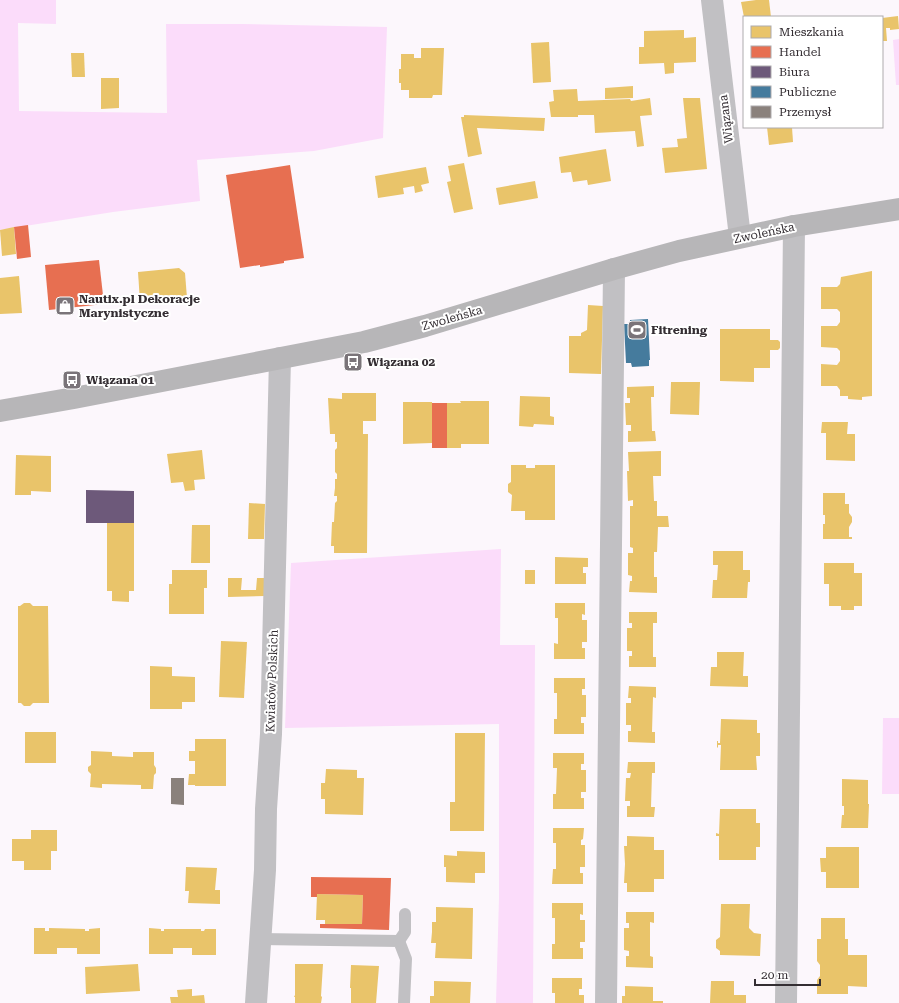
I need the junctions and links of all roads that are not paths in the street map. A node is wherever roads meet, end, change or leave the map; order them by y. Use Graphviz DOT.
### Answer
graph roads {
  1 [pos="712,0"];
  2 [pos="899,209"];
  3 [pos="794,226"];
  4 [pos="740,237"];
  5 [pos="614,269"];
  6 [pos="280,358"];
  7 [pos="0,411"];
  8 [pos="404,914"];
  9 [pos="260,939"];
  10 [pos="399,941"];
  11 [pos="256,1003"];
  12 [pos="404,1003"];
  13 [pos="606,1003"];
  14 [pos="786,1003"];
  1 -- 4 [label="street, Wiązana"];
  2 -- 3 [label="street, Zwoleńska"];
  3 -- 4 [label="street, Zwoleńska"];
  3 -- 14 [label="street"];
  4 -- 5 [label="street, Zwoleńska"];
  5 -- 6 [label="street, Zwoleńska"];
  5 -- 13 [label="street"];
  6 -- 7 [label="street, Zwoleńska"];
  6 -- 9 [label="street, Kwiatów Polskich"];
  8 -- 10 [label="lane"];
  9 -- 10 [label="lane"];
  9 -- 11 [label="street, Kwiatów Polskich"];
  10 -- 12 [label="lane"];
}
